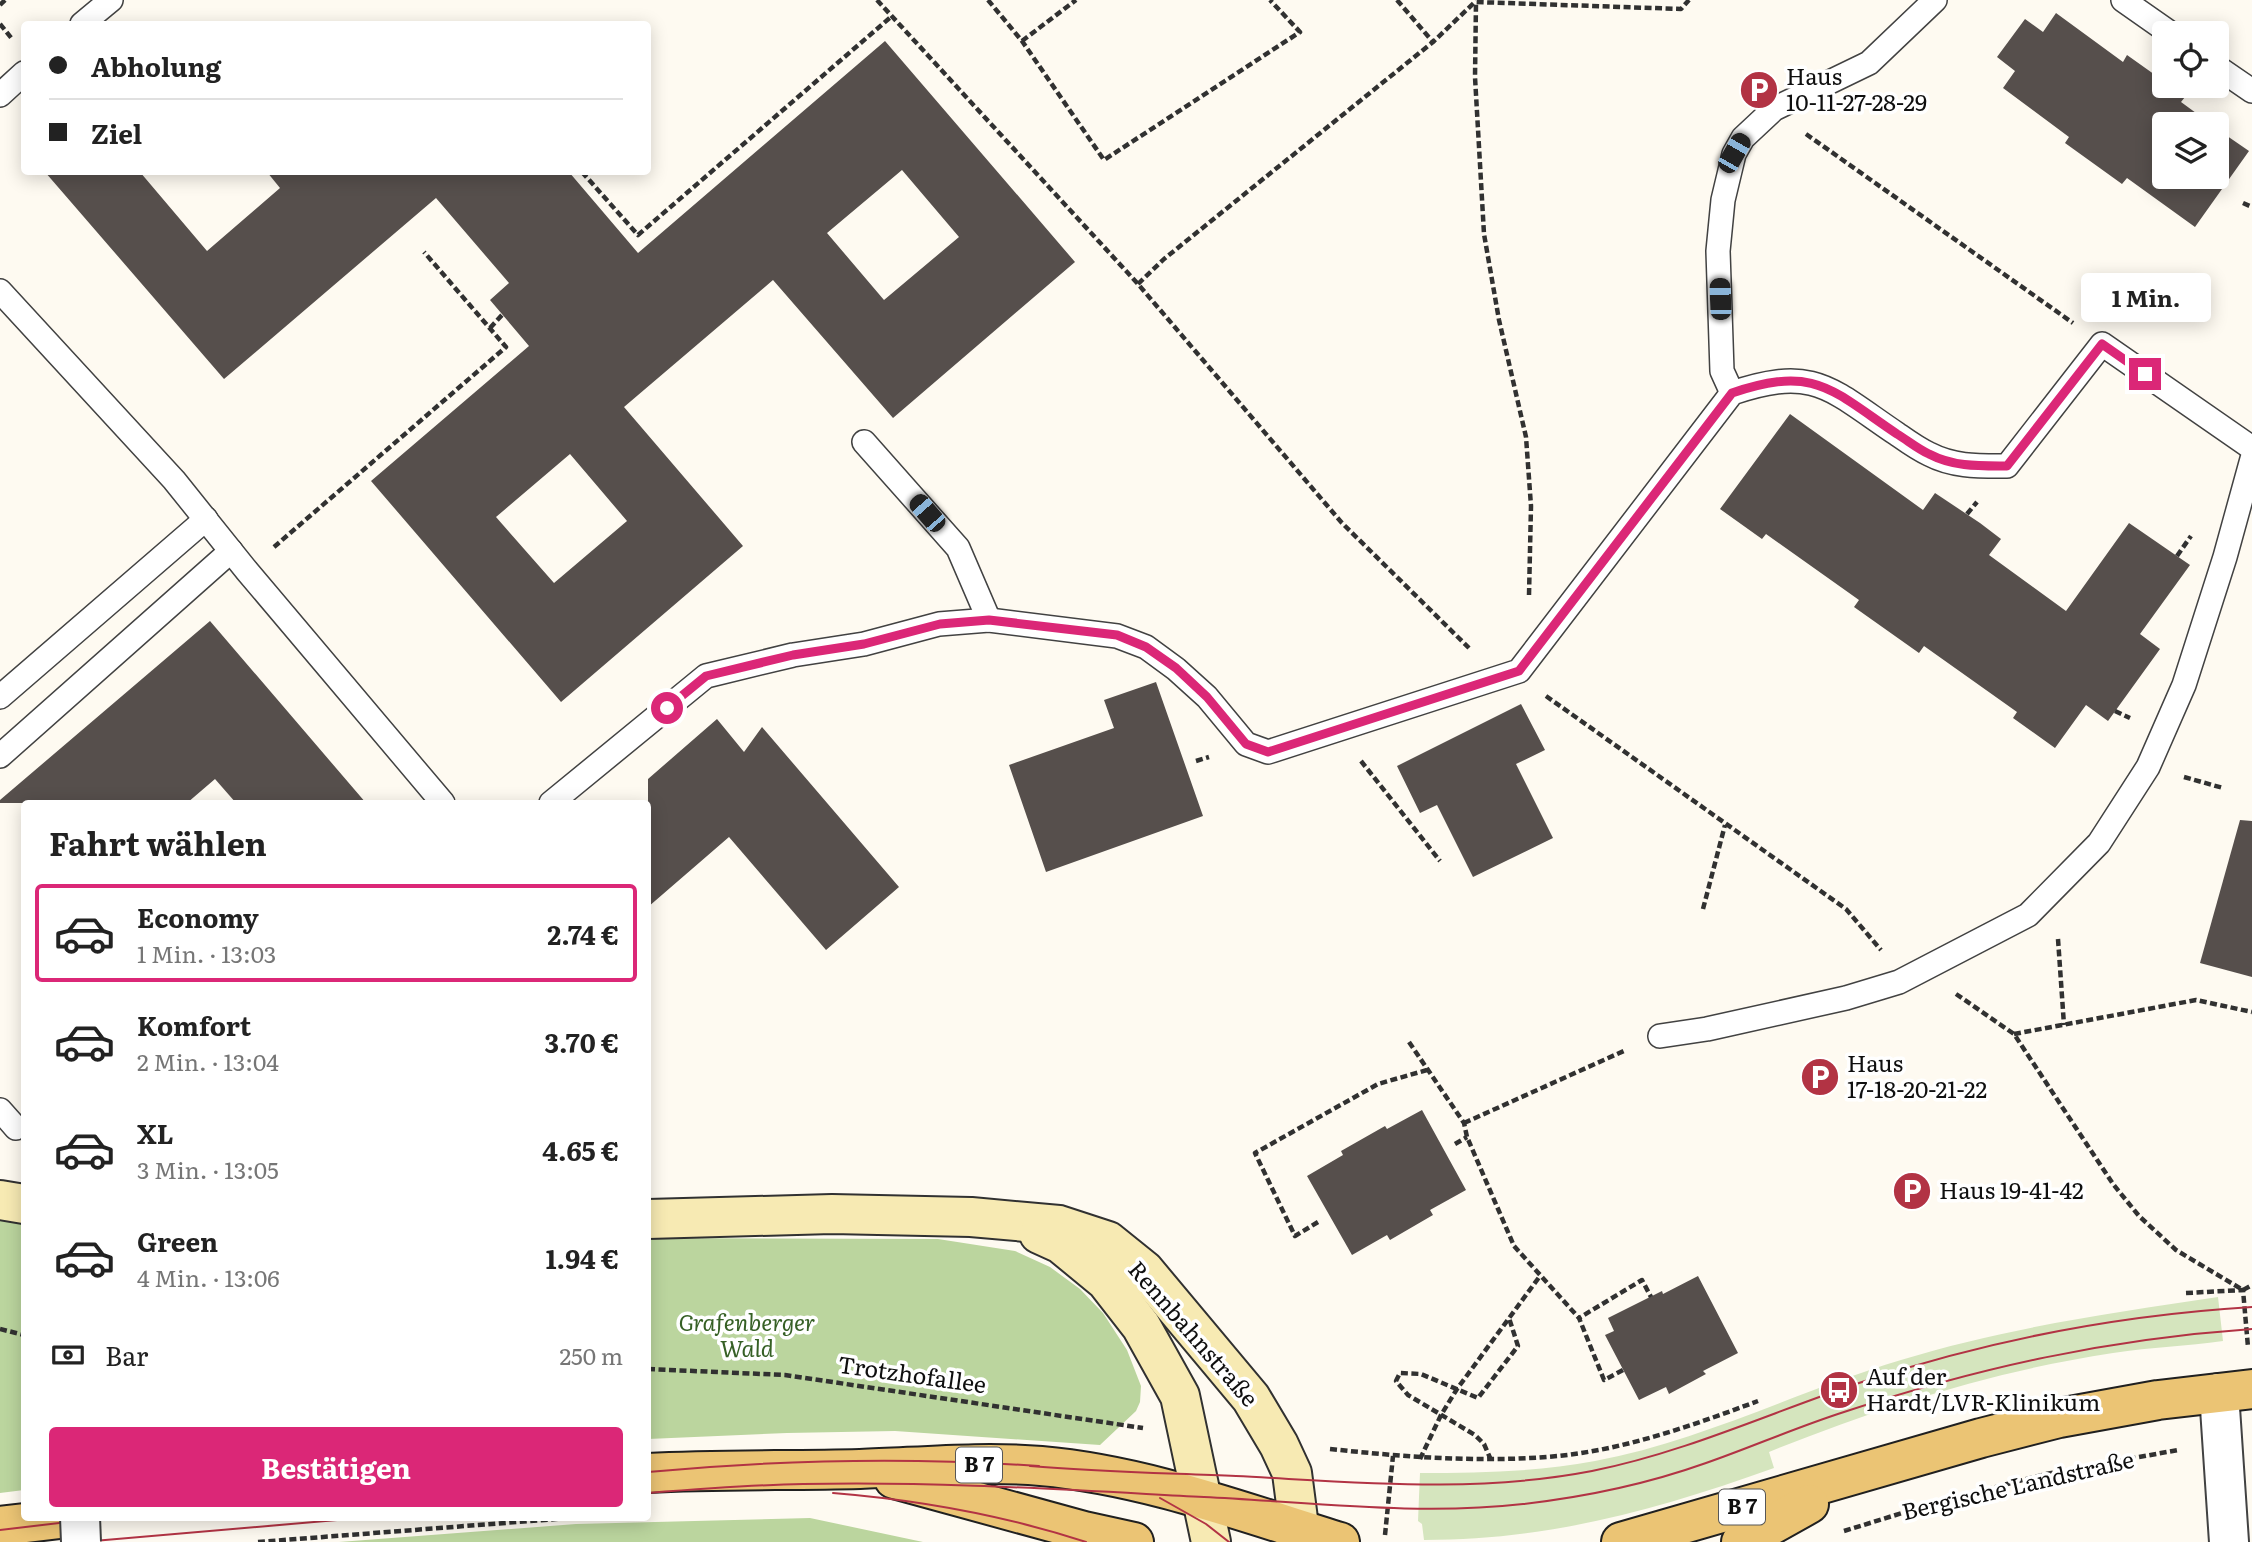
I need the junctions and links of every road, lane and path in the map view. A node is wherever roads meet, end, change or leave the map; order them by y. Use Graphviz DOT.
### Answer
graph roads {
  1 [pos="5,0"];
  2 [pos="111,0"];
  3 [pos="877,0"];
  4 [pos="988,0"];
  5 [pos="1076,0"];
  6 [pos="1270,0"];
  7 [pos="1397,0"];
  8 [pos="1689,0"];
  9 [pos="1935,0"];
  10 [pos="2123,0"];
  11 [pos="1476,1"];
  12 [pos="0,5"];
  13 [pos="892,16"];
  14 [pos="86,21"];
  15 [pos="2152,21"];
  16 [pos="1022,41"];
  17 [pos="1433,42"];
  18 [pos="2229,75"];
  19 [pos="21,76"];
  20 [pos="2252,91"];
  21 [pos="0,95"];
  22 [pos="1774,109"];
  23 [pos="585,175"];
  24 [pos="2243,203"];
  25 [pos="2252,207"];
  26 [pos="424,252"];
  27 [pos="1138,284"];
  28 [pos="0,291"];
  29 [pos="502,315"];
  30 [pos="490,328"];
  31 [pos="2102,344"];
  32 [pos="1732,393"];
  33 [pos="864,442"];
  34 [pos="2252,448"];
  35 [pos="2252,459"];
  36 [pos="206,519"];
  37 [pos="231,551"];
  38 [pos="247,570"];
  39 [pos="1529,605"];
  40 [pos="989,620"];
  41 [pos="1509,674"];
  42 [pos="0,697"];
  43 [pos="1336,730"];
  44 [pos="0,756"];
  45 [pos="440,800"];
  46 [pos="555,800"];
  47 [pos="1725,825"];
  48 [pos="1440,861"];
  49 [pos="2054,888"];
  50 [pos="1703,909"];
  51 [pos="1938,962"];
  52 [pos="1899,982"];
  53 [pos="2252,1012"];
  54 [pos="2064,1025"];
  55 [pos="2014,1034"];
  56 [pos="1660,1036"];
  57 [pos="1409,1042"];
  58 [pos="1427,1070"];
  59 [pos="0,1110"];
  60 [pos="1464,1123"];
  61 [pos="16,1128"];
  62 [pos="1467,1137"];
  63 [pos="1455,1144"];
  64 [pos="0,1200"];
  65 [pos="21,1204"];
  66 [pos="651,1219"];
  67 [pos="1008,1221"];
  68 [pos="1318,1222"];
  69 [pos="1540,1276"];
  70 [pos="2252,1285"];
  71 [pos="2243,1290"];
  72 [pos="2186,1293"];
  73 [pos="1651,1297"];
  74 [pos="1509,1318"];
  75 [pos="1579,1318"];
  76 [pos="0,1329"];
  77 [pos="21,1334"];
  78 [pos="651,1369"];
  79 [pos="1623,1370"];
  80 [pos="1457,1388"];
  81 [pos="2241,1391"];
  82 [pos="1758,1401"];
  83 [pos="1441,1415"];
  84 [pos="1128,1428"];
  85 [pos="2222,1443"];
  86 [pos="1323,1449"];
  87 [pos="1393,1456"];
  88 [pos="1420,1459"];
  89 [pos="1491,1460"];
  90 [pos="858,1469"];
  91 [pos="651,1473"];
  92 [pos="1863,1474"];
  93 [pos="1200,1496"];
  94 [pos="43,1521"];
  95 [pos="78,1521"];
  96 [pos="530,1521"];
  97 [pos="0,1526"];
  98 [pos="1841,1533"];
  99 [pos="1093,1536"];
  100 [pos="1297,1538"];
  101 [pos="1385,1538"];
  102 [pos="81,1542"];
  103 [pos="258,1542"];
  104 [pos="1134,1542"];
  105 [pos="1211,1542"];
  106 [pos="1340,1542"];
  107 [pos="1621,1542"];
  108 [pos="1741,1542"];
  109 [pos="2229,1542"];
  1 -- 12 [label="path"];
  2 -- 14 [label="lane"];
  3 -- 13 [label="path"];
  4 -- 16 [label="path"];
  5 -- 16 [label="path"];
  6 -- 16 [label="path"];
  7 -- 17 [label="path"];
  8 -- 11 [label="path"];
  9 -- 22 [label="lane"];
  10 -- 15 [label="lane"];
  11 -- 17 [label="path"];
  11 -- 39 [label="path"];
  13 -- 23 [label="path"];
  13 -- 27 [label="path"];
  17 -- 27 [label="path"];
  18 -- 20 [label="lane"];
  19 -- 21 [label="lane"];
  22 -- 31 [label="path"];
  22 -- 32 [label="lane"];
  24 -- 25 [label="path"];
  26 -- 30 [label="path"];
  27 -- 41 [label="path"];
  28 -- 36 [label="lane"];
  29 -- 30 [label="path"];
  30 -- 38 [label="path"];
  31 -- 32 [label="lane"];
  31 -- 34 [label="lane"];
  32 -- 41 [label="lane"];
  33 -- 40 [label="lane"];
  35 -- 49 [label="lane"];
  36 -- 37 [label="lane"];
  36 -- 42 [label="lane"];
  37 -- 38 [label="lane"];
  37 -- 44 [label="lane"];
  38 -- 45 [label="lane"];
  40 -- 43 [label="lane"];
  40 -- 46 [label="lane"];
  41 -- 43 [label="lane"];
  41 -- 47 [label="path"];
  43 -- 48 [label="path"];
  47 -- 50 [label="path"];
  47 -- 52 [label="path"];
  49 -- 51 [label="lane"];
  49 -- 54 [label="path"];
  51 -- 52 [label="lane"];
  51 -- 55 [label="path"];
  52 -- 56 [label="lane"];
  53 -- 54 [label="path"];
  54 -- 55 [label="path"];
  55 -- 71 [label="path"];
  56 -- 60 [label="path"];
  57 -- 58 [label="path"];
  58 -- 60 [label="path"];
  58 -- 68 [label="path"];
  59 -- 61 [label="lane"];
  60 -- 62 [label="path"];
  62 -- 63 [label="path"];
  62 -- 69 [label="path"];
  64 -- 65 [label="street"];
  66 -- 67 [label="street, Rennbahnstraße"];
  67 -- 93 [label="street, Rennbahnstraße"];
  67 -- 100 [label="street, Rennbahnstraße"];
  69 -- 74 [label="path"];
  69 -- 75 [label="path"];
  70 -- 71 [label="path"];
  71 -- 72 [label="path"];
  71 -- 81 [label="path"];
  73 -- 75 [label="path"];
  74 -- 80 [label="path"];
  74 -- 80 [label="path"];
  75 -- 79 [label="path"];
  76 -- 77 [label="path"];
  78 -- 84 [label="path, Trotzhofallee"];
  80 -- 83 [label="path"];
  80 -- 83 [label="path"];
  81 -- 85 [label="street"];
  81 -- 92 [label="main road, B 7"];
  82 -- 89 [label="path"];
  83 -- 88 [label="path"];
  83 -- 89 [label="path"];
  85 -- 98 [label="path, Bergische Landstraße"];
  85 -- 109 [label="street"];
  86 -- 87 [label="path"];
  87 -- 88 [label="path"];
  87 -- 101 [label="path"];
  88 -- 89 [label="path"];
  90 -- 91 [label="main road, B 7"];
  90 -- 93 [label="main road, B 7"];
  90 -- 99 [label="main road, B 7"];
  92 -- 107 [label="main road, B 7"];
  92 -- 108 [label="main road, B 7"];
  93 -- 100 [label="main road, B 7"];
  93 -- 105 [label="street, Rennbahnstraße"];
  94 -- 97 [label="main road"];
  95 -- 102 [label="street, bridge"];
  96 -- 103 [label="path"];
  99 -- 104 [label="main road, B 7"];
  100 -- 106 [label="main road, B 7"];
}
